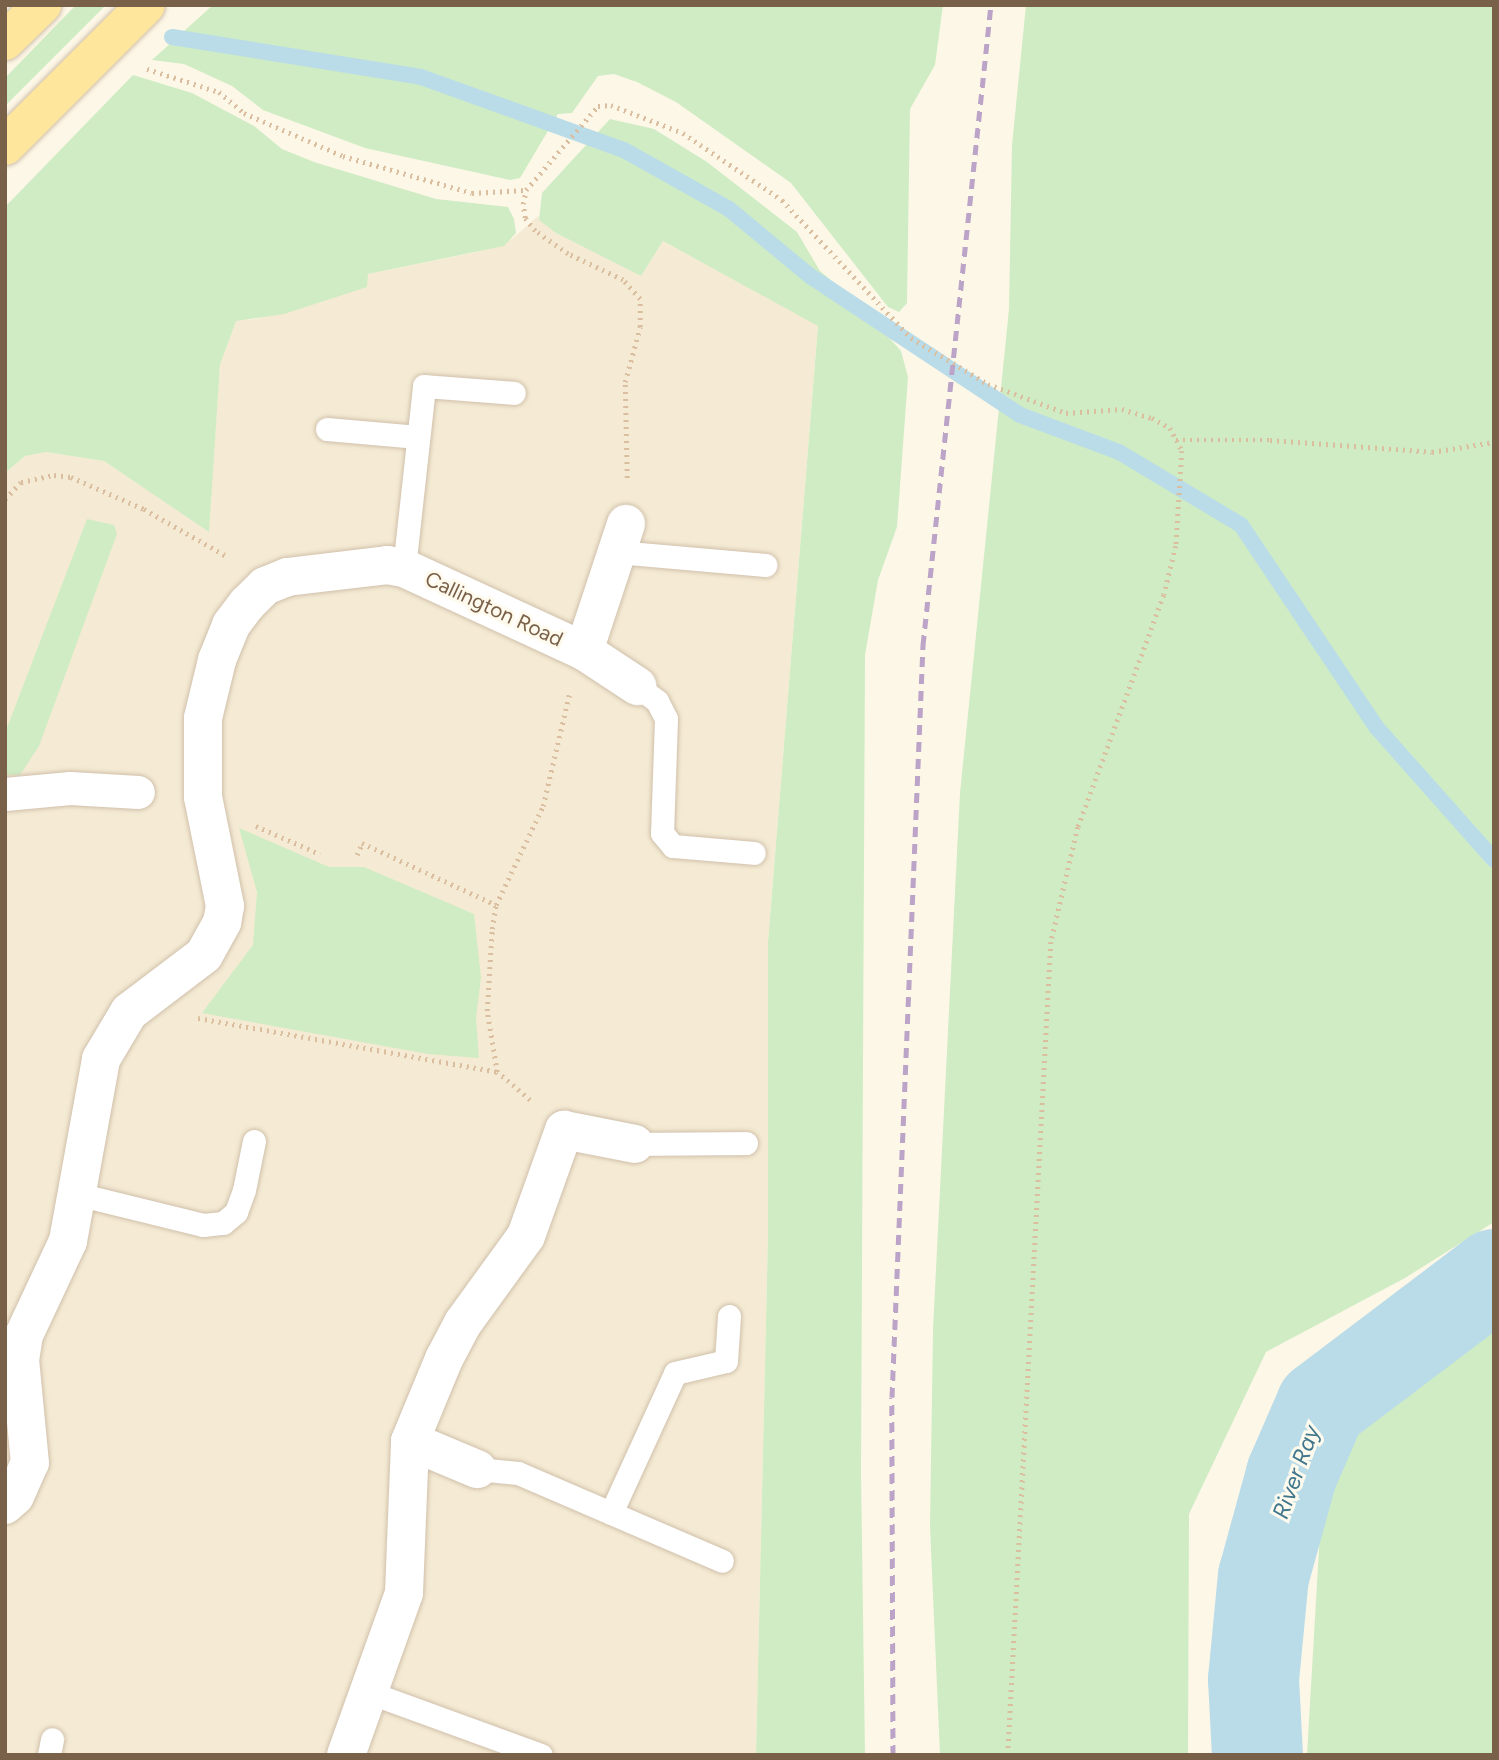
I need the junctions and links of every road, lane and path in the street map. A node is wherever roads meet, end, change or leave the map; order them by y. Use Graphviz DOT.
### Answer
graph roads {
  1 [pos="41,5"];
  2 [pos="146,5"];
  3 [pos="5,41"];
  4 [pos="141,68"];
  5 [pos="5,146"];
  6 [pos="526,190"];
  7 [pos="514,393"];
  8 [pos="327,429"];
  9 [pos="418,437"];
  10 [pos="1176,440"];
  11 [pos="1494,442"];
  12 [pos="5,499"];
  13 [pos="621,538"];
  14 [pos="765,565"];
  15 [pos="404,568"];
  16 [pos="274,583"];
  17 [pos="584,651"];
  18 [pos="637,686"];
  19 [pos="138,793"];
  20 [pos="5,794"];
  21 [pos="203,804"];
  22 [pos="754,853"];
  23 [pos="320,854"];
  24 [pos="357,855"];
  25 [pos="496,905"];
  26 [pos="136,1007"];
  27 [pos="497,1072"];
  28 [pos="564,1130"];
  29 [pos="254,1141"];
  30 [pos="635,1143"];
  31 [pos="746,1143"];
  32 [pos="77,1194"];
  33 [pos="729,1316"];
  34 [pos="411,1441"];
  35 [pos="477,1469"];
  36 [pos="5,1505"];
  37 [pos="611,1513"];
  38 [pos="722,1561"];
  39 [pos="368,1692"];
  40 [pos="346,1755"];
  41 [pos="541,1755"];
  42 [pos="1008,1755"];
  1 -- 3 [label="main road"];
  2 -- 5 [label="main road"];
  4 -- 6 [label="path"];
  6 -- 10 [label="path"];
  6 -- 13 [label="path"];
  7 -- 9 [label="lane, Callington Road"];
  8 -- 9 [label="lane"];
  9 -- 15 [label="lane, Callington Road"];
  10 -- 11 [label="path"];
  10 -- 42 [label="path"];
  12 -- 16 [label="path"];
  13 -- 14 [label="lane"];
  13 -- 17 [label="street, Callington Road"];
  15 -- 16 [label="street, Callington Road"];
  15 -- 17 [label="street, Callington Road"];
  16 -- 21 [label="street, Callington Road"];
  17 -- 18 [label="street, Callington Road"];
  17 -- 25 [label="path"];
  18 -- 22 [label="lane, Callington Road"];
  19 -- 20 [label="street"];
  21 -- 23 [label="path"];
  21 -- 26 [label="street, Callington Road"];
  24 -- 25 [label="path"];
  25 -- 27 [label="path"];
  26 -- 27 [label="path"];
  26 -- 32 [label="street, Callington Road"];
  27 -- 28 [label="path"];
  28 -- 30 [label="street"];
  28 -- 34 [label="street"];
  29 -- 32 [label="lane"];
  30 -- 31 [label="lane"];
  32 -- 36 [label="street, Callington Road"];
  33 -- 37 [label="lane"];
  34 -- 35 [label="street"];
  34 -- 39 [label="street"];
  35 -- 37 [label="lane"];
  37 -- 38 [label="lane"];
  39 -- 40 [label="street"];
  39 -- 41 [label="lane"];
}
